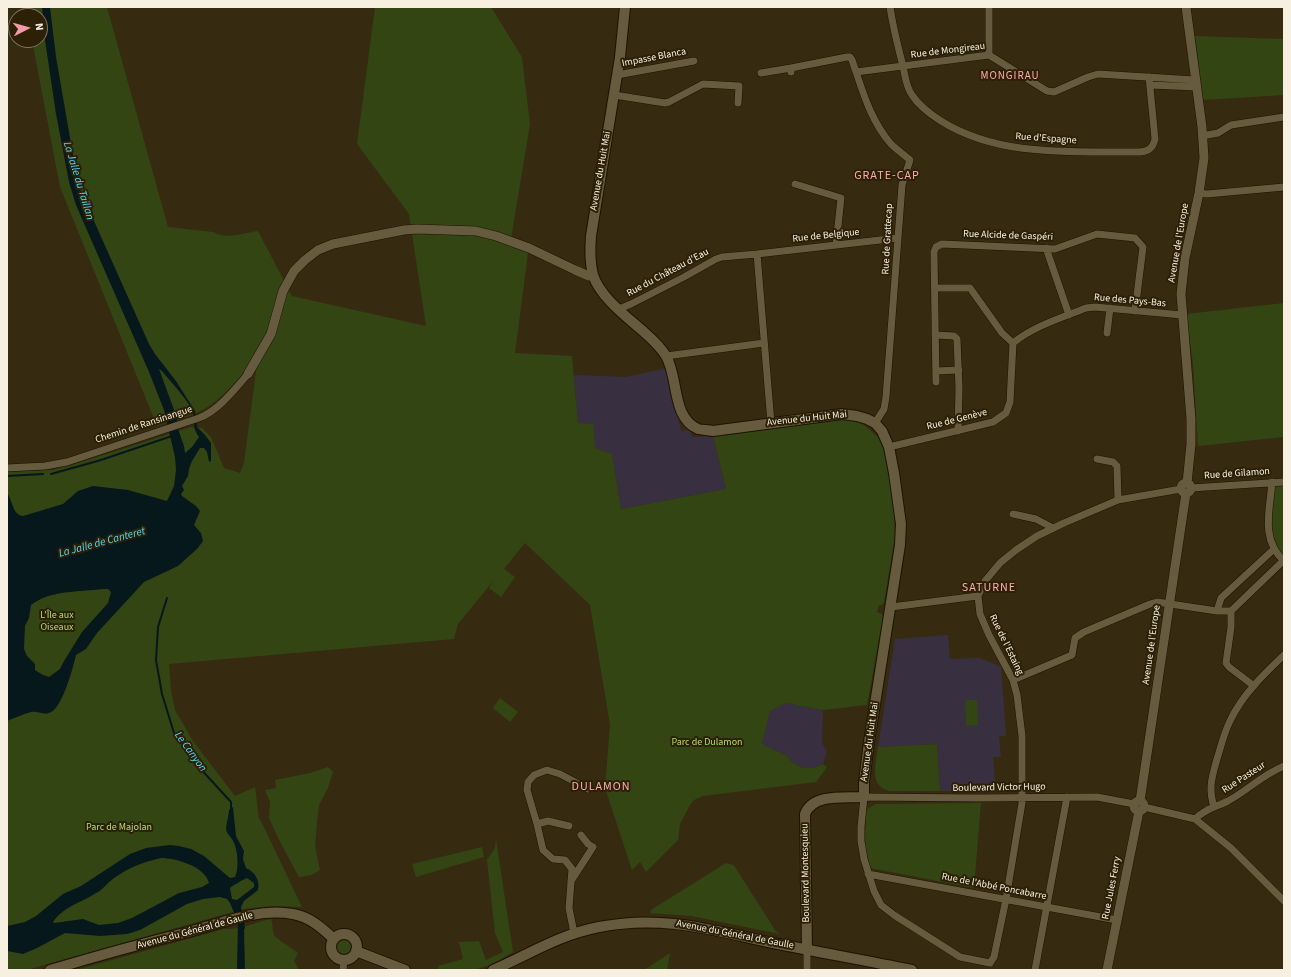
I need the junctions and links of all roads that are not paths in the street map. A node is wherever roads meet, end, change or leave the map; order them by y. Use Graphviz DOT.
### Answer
graph roads {
  1 [pos="625,7"];
  2 [pos="890,7"];
  3 [pos="989,7"];
  4 [pos="1186,7"];
  5 [pos="989,55"];
  6 [pos="694,61"];
  7 [pos="903,66"];
  8 [pos="856,72"];
  9 [pos="761,73"];
  10 [pos="617,76"];
  11 [pos="1149,77"];
  12 [pos="1196,83"];
  13 [pos="1150,85"];
  14 [pos="614,95"];
  15 [pos="738,103"];
  16 [pos="1284,117"];
  17 [pos="1202,136"];
  18 [pos="795,184"];
  19 [pos="1284,187"];
  20 [pos="1199,193"];
  21 [pos="898,238"];
  22 [pos="836,245"];
  23 [pos="1046,248"];
  24 [pos="757,254"];
  25 [pos="593,275"];
  26 [pos="935,288"];
  27 [pos="1110,308"];
  28 [pos="619,309"];
  29 [pos="1135,311"];
  30 [pos="1069,315"];
  31 [pos="1182,315"];
  32 [pos="1107,333"];
  33 [pos="935,335"];
  34 [pos="764,343"];
  35 [pos="1013,343"];
  36 [pos="666,356"];
  37 [pos="959,370"];
  38 [pos="936,371"];
  39 [pos="248,374"];
  40 [pos="936,382"];
  41 [pos="771,423"];
  42 [pos="875,423"];
  43 [pos="958,431"];
  44 [pos="889,447"];
  45 [pos="1097,459"];
  46 [pos="7,468"];
  47 [pos="1272,482"];
  48 [pos="1284,482"];
  49 [pos="1186,488"];
  50 [pos="1118,500"];
  51 [pos="1013,514"];
  52 [pos="1053,528"];
  53 [pos="1274,549"];
  54 [pos="1284,560"];
  55 [pos="978,596"];
  56 [pos="1169,604"];
  57 [pos="891,607"];
  58 [pos="1217,611"];
  59 [pos="1231,611"];
  60 [pos="1284,655"];
  61 [pos="1013,680"];
  62 [pos="1254,686"];
  63 [pos="1284,766"];
  64 [pos="588,789"];
  65 [pos="1067,796"];
  66 [pos="864,797"];
  67 [pos="1023,797"];
  68 [pos="1139,805"];
  69 [pos="1214,807"];
  70 [pos="1195,819"];
  71 [pos="537,824"];
  72 [pos="569,826"];
  73 [pos="581,835"];
  74 [pos="868,874"];
  75 [pos="570,883"];
  76 [pos="1006,899"];
  77 [pos="1284,901"];
  78 [pos="1046,907"];
  79 [pos="1117,920"];
  80 [pos="574,933"];
  81 [pos="334,939"];
  82 [pos="807,950"];
  83 [pos="356,951"];
  84 [pos="344,965"];
  85 [pos="989,966"];
  86 [pos="50,970"];
  87 [pos="405,970"];
  88 [pos="493,970"];
  89 [pos="807,970"];
  90 [pos="912,970"];
  91 [pos="1035,970"];
  92 [pos="1107,970"];
  1 -- 10 [label="main road, Avenue du Huit Mai"];
  2 -- 7 [label="street"];
  3 -- 5 [label="street"];
  4 -- 12 [label="street, Avenue de l'Europe"];
  5 -- 7 [label="street, Rue de Mongireau"];
  5 -- 11 [label="street, Rue de Mongireau"];
  6 -- 10 [label="street, Impasse Blanca"];
  7 -- 8 [label="street, Rue de Mongireau"];
  7 -- 13 [label="street, Rue d'Espagne"];
  8 -- 9 [label="street"];
  8 -- 21 [label="street, Rue de Grattecap"];
  10 -- 14 [label="main road, Avenue du Huit Mai"];
  11 -- 12 [label="street, Rue de Mongireau"];
  11 -- 13 [label="street, Rue d'Espagne"];
  12 -- 13 [label="street"];
  12 -- 17 [label="street, Avenue de l'Europe"];
  14 -- 15 [label="street"];
  14 -- 25 [label="main road, Avenue du Huit Mai"];
  16 -- 17 [label="street"];
  17 -- 20 [label="street, Avenue de l'Europe"];
  18 -- 22 [label="street"];
  19 -- 20 [label="street"];
  20 -- 31 [label="street, Avenue de l'Europe"];
  21 -- 22 [label="street, Rue de Belgique"];
  21 -- 42 [label="street, Rue de Grattecap"];
  22 -- 24 [label="street, Rue de Belgique"];
  23 -- 26 [label="street, Rue Alcide de Gaspéri"];
  23 -- 29 [label="street, Rue Alcide de Gaspéri"];
  23 -- 30 [label="street"];
  24 -- 28 [label="street, Rue du Château d'Eau"];
  24 -- 34 [label="street"];
  25 -- 28 [label="main road, Avenue du Huit Mai"];
  25 -- 39 [label="street, Chemin de Ransinangue"];
  26 -- 33 [label="street, Rue Alcide de Gaspéri"];
  26 -- 35 [label="street"];
  27 -- 29 [label="street, Rue des Pays-Bas"];
  27 -- 30 [label="street, Rue des Pays-Bas"];
  27 -- 32 [label="street"];
  28 -- 36 [label="main road, Avenue du Huit Mai"];
  29 -- 31 [label="street, Rue des Pays-Bas"];
  30 -- 35 [label="street, Rue des Pays-Bas"];
  31 -- 49 [label="street, Avenue de l'Europe"];
  33 -- 37 [label="street"];
  33 -- 38 [label="street, Rue Alcide de Gaspéri"];
  34 -- 36 [label="street"];
  34 -- 41 [label="street"];
  35 -- 43 [label="street, Rue de Genève"];
  36 -- 41 [label="main road, Avenue du Huit Mai"];
  37 -- 38 [label="street"];
  37 -- 43 [label="street"];
  38 -- 40 [label="street, Rue Alcide de Gaspéri"];
  39 -- 46 [label="street, Chemin de Ransinangue"];
  41 -- 42 [label="main road, Avenue du Huit Mai"];
  42 -- 44 [label="main road, Avenue du Huit Mai"];
  43 -- 44 [label="street, Rue de Genève"];
  44 -- 57 [label="main road, Avenue du Huit Mai"];
  45 -- 50 [label="street"];
  47 -- 48 [label="street, Rue de Gilamon"];
  47 -- 49 [label="street, Rue de Gilamon"];
  47 -- 53 [label="street"];
  49 -- 50 [label="street"];
  49 -- 56 [label="street, Avenue de l'Europe"];
  50 -- 52 [label="street"];
  51 -- 52 [label="street"];
  52 -- 55 [label="street"];
  53 -- 54 [label="street"];
  53 -- 58 [label="street"];
  54 -- 59 [label="street"];
  55 -- 57 [label="street"];
  55 -- 61 [label="street, Rue de l'Estaing"];
  56 -- 58 [label="street"];
  56 -- 61 [label="street"];
  56 -- 68 [label="street, Avenue de l'Europe"];
  57 -- 66 [label="main road, Avenue du Huit Mai"];
  58 -- 59 [label="street"];
  59 -- 62 [label="street"];
  60 -- 62 [label="street"];
  61 -- 67 [label="street, Rue de l'Estaing"];
  62 -- 69 [label="street"];
  63 -- 69 [label="street, Rue Pasteur"];
  64 -- 71 [label="street"];
  65 -- 67 [label="street, Boulevard Victor Hugo"];
  65 -- 68 [label="street, Boulevard Victor Hugo"];
  65 -- 78 [label="street"];
  66 -- 67 [label="street, Boulevard Victor Hugo"];
  66 -- 74 [label="street, Avenue du Huit Mai"];
  66 -- 82 [label="main road, Boulevard Montesquieu"];
  67 -- 76 [label="street, Rue de l'Estaing"];
  68 -- 70 [label="street, Boulevard Victor Hugo"];
  68 -- 79 [label="street, Rue Jules Ferry"];
  69 -- 70 [label="street, Rue Pasteur"];
  70 -- 77 [label="street"];
  71 -- 72 [label="street"];
  71 -- 75 [label="street"];
  73 -- 75 [label="street"];
  74 -- 76 [label="street, Rue de l'Abbé Poncabarre"];
  74 -- 85 [label="street, Avenue du Huit Mai"];
  75 -- 80 [label="street"];
  76 -- 78 [label="street, Rue de l'Abbé Poncabarre"];
  76 -- 85 [label="street, Rue de l'Estaing"];
  78 -- 79 [label="street, Rue de l'Abbé Poncabarre"];
  78 -- 91 [label="street"];
  79 -- 92 [label="street, Rue Jules Ferry"];
  80 -- 82 [label="main road, Avenue du Général de Gaulle"];
  80 -- 88 [label="main road, Avenue du Général de Gaulle"];
  81 -- 83 [label="main road"];
  81 -- 84 [label="main road"];
  81 -- 86 [label="main road, Avenue du Général de Gaulle"];
  82 -- 89 [label="street"];
  82 -- 90 [label="main road, Avenue du Général de Gaulle"];
  83 -- 84 [label="main road"];
  83 -- 87 [label="main road"];
}
